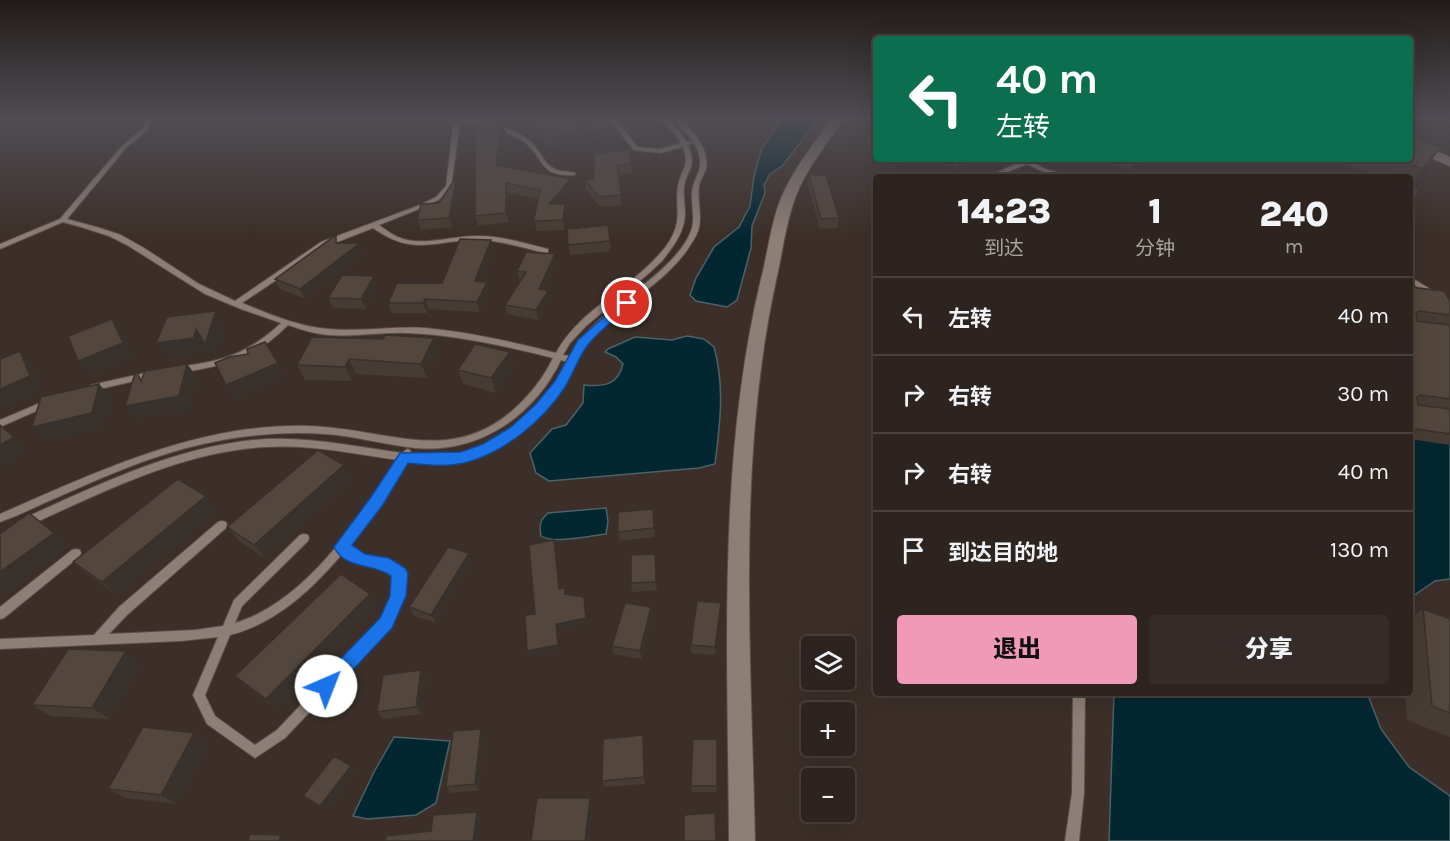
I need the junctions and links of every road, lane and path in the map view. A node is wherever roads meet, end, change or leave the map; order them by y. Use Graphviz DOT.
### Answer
graph roads {
  1 [pos="114,158"];
  2 [pos="452,158"];
  3 [pos="540,158"];
  4 [pos="688,158"];
  5 [pos="702,158"];
  6 [pos="811,158"];
  7 [pos="1022,162"];
  8 [pos="1029,162"];
  9 [pos="573,174"];
  10 [pos="996,174"];
  11 [pos="1060,174"];
  12 [pos="62,220"];
  13 [pos="374,225"];
  14 [pos="0,247"];
  15 [pos="545,251"];
  16 [pos="1413,281"];
  17 [pos="237,303"];
  18 [pos="1450,305"];
  19 [pos="287,322"];
  20 [pos="558,357"];
  21 [pos="572,360"];
  22 [pos="172,372"];
  23 [pos="150,376"];
  24 [pos="83,390"];
  25 [pos="61,397"];
  26 [pos="0,424"];
  27 [pos="413,444"];
  28 [pos="405,457"];
  29 [pos="0,519"];
  30 [pos="222,525"];
  31 [pos="11,529"];
  32 [pos="304,538"];
  33 [pos="342,547"];
  34 [pos="76,554"];
  35 [pos="0,614"];
  36 [pos="227,630"];
  37 [pos="97,639"];
  38 [pos="0,644"];
  39 [pos="1079,696"];
  40 [pos="742,841"];
  41 [pos="1072,841"];
  1 -- 12 [label="lane"];
  2 -- 13 [label="lane"];
  3 -- 9 [label="lane"];
  4 -- 20 [label="lane"];
  5 -- 21 [label="lane"];
  6 -- 40 [label="street"];
  7 -- 10 [label="lane"];
  8 -- 11 [label="lane"];
  12 -- 14 [label="lane"];
  12 -- 17 [label="lane"];
  13 -- 15 [label="lane"];
  13 -- 17 [label="lane"];
  16 -- 18 [label="lane"];
  17 -- 19 [label="lane"];
  19 -- 20 [label="lane"];
  19 -- 22 [label="lane"];
  20 -- 21 [label="lane"];
  20 -- 27 [label="lane"];
  21 -- 28 [label="lane"];
  23 -- 24 [label="lane"];
  25 -- 26 [label="lane"];
  27 -- 28 [label="lane"];
  27 -- 29 [label="lane"];
  28 -- 31 [label="lane"];
  28 -- 33 [label="lane"];
  30 -- 37 [label="lane"];
  32 -- 36 [label="lane"];
  33 -- 36 [label="lane"];
  33 -- 36 [label="lane"];
  34 -- 35 [label="lane"];
  36 -- 37 [label="lane"];
  37 -- 38 [label="lane"];
  39 -- 41 [label="lane"];
}
